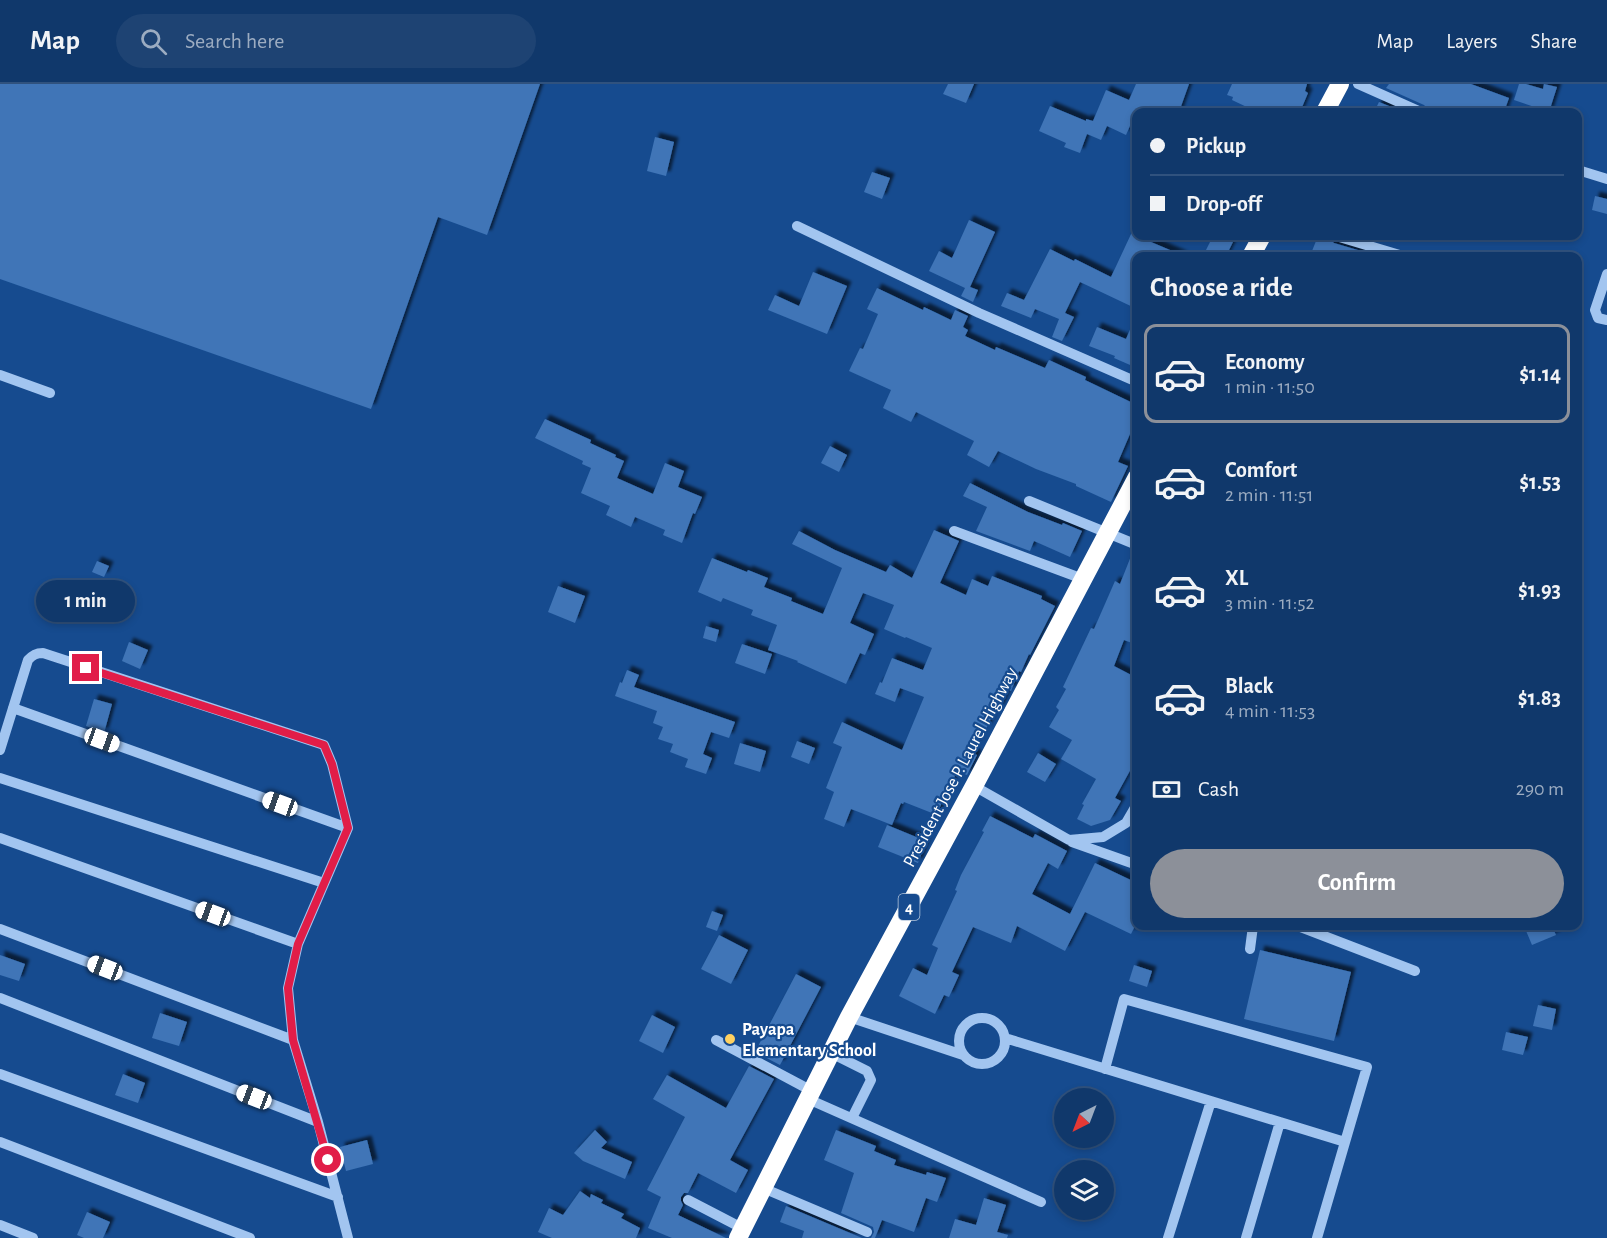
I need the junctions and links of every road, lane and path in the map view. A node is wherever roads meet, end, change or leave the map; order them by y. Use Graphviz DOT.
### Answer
graph roads {
  1 [pos="1340,84"];
  2 [pos="1358,84"];
  3 [pos="1327,108"];
  4 [pos="1412,108"];
  5 [pos="1582,171"];
  6 [pos="1607,179"];
  7 [pos="797,226"];
  8 [pos="1349,240"];
  9 [pos="1390,252"];
  10 [pos="1607,274"];
  11 [pos="1607,320"];
  12 [pos="0,375"];
  13 [pos="1132,380"];
  14 [pos="50,393"];
  15 [pos="1132,487"];
  16 [pos="1029,501"];
  17 [pos="954,531"];
  18 [pos="1108,533"];
  19 [pos="1132,543"];
  20 [pos="1083,579"];
  21 [pos="13,708"];
  22 [pos="0,750"];
  23 [pos="0,778"];
  24 [pos="974,786"];
  25 [pos="1132,813"];
  26 [pos="348,828"];
  27 [pos="0,838"];
  28 [pos="1069,840"];
  29 [pos="1132,864"];
  30 [pos="324,883"];
  31 [pos="0,929"];
  32 [pos="1252,930"];
  33 [pos="1308,930"];
  34 [pos="298,944"];
  35 [pos="1250,949"];
  36 [pos="1415,971"];
  37 [pos="0,998"];
  38 [pos="849,1017"];
  39 [pos="1005,1038"];
  40 [pos="293,1040"];
  41 [pos="716,1040"];
  42 [pos="831,1053"];
  43 [pos="963,1055"];
  44 [pos="1105,1069"];
  45 [pos="0,1074"];
  46 [pos="810,1095"];
  47 [pos="1211,1101"];
  48 [pos="852,1118"];
  49 [pos="318,1122"];
  50 [pos="1280,1122"];
  51 [pos="0,1142"];
  52 [pos="1345,1142"];
  53 [pos="763,1188"];
  54 [pos="338,1197"];
  55 [pos="688,1200"];
  56 [pos="1041,1202"];
  57 [pos="0,1225"];
  58 [pos="867,1232"];
  59 [pos="740,1233"];
  60 [pos="33,1238"];
  61 [pos="250,1238"];
  62 [pos="348,1238"];
  63 [pos="1168,1238"];
  64 [pos="1246,1238"];
  65 [pos="1317,1238"];
  1 -- 3 [label="highway"];
  2 -- 4 [label="street"];
  5 -- 6 [label="street"];
  7 -- 13 [label="street"];
  8 -- 9 [label="street"];
  10 -- 11 [label="street"];
  12 -- 14 [label="street"];
  15 -- 18 [label="highway, President Jose P. Laurel Highway / 4"];
  16 -- 18 [label="street"];
  17 -- 20 [label="street"];
  18 -- 19 [label="street"];
  18 -- 20 [label="highway, President Jose P. Laurel Highway / 4"];
  20 -- 24 [label="highway, President Jose P. Laurel Highway / 4"];
  21 -- 22 [label="street"];
  21 -- 26 [label="street"];
  21 -- 26 [label="street"];
  23 -- 30 [label="street"];
  24 -- 28 [label="street"];
  24 -- 38 [label="highway, President Jose P. Laurel Highway / 4"];
  25 -- 28 [label="street"];
  26 -- 30 [label="street"];
  27 -- 34 [label="street"];
  28 -- 29 [label="street"];
  30 -- 34 [label="street"];
  31 -- 40 [label="street"];
  32 -- 35 [label="street"];
  33 -- 36 [label="street"];
  34 -- 40 [label="street"];
  37 -- 49 [label="street"];
  38 -- 42 [label="highway, President Jose P. Laurel Highway / 4"];
  38 -- 43 [label="street"];
  39 -- 43 [label="street"];
  39 -- 43 [label="street"];
  39 -- 44 [label="street"];
  40 -- 49 [label="street"];
  41 -- 46 [label="street"];
  42 -- 46 [label="highway, President Jose P. Laurel Highway / 4"];
  42 -- 48 [label="street"];
  44 -- 47 [label="street"];
  44 -- 52 [label="street"];
  45 -- 54 [label="street"];
  46 -- 48 [label="street"];
  46 -- 53 [label="highway, President Jose P. Laurel Highway / 4"];
  47 -- 50 [label="street"];
  47 -- 63 [label="street"];
  48 -- 56 [label="street"];
  49 -- 54 [label="street"];
  50 -- 52 [label="street"];
  50 -- 64 [label="street"];
  51 -- 61 [label="street"];
  52 -- 65 [label="street"];
  53 -- 58 [label="street"];
  53 -- 59 [label="highway, President Jose P. Laurel Highway / 4"];
  54 -- 62 [label="street"];
  55 -- 59 [label="street"];
  57 -- 60 [label="street"];
}
